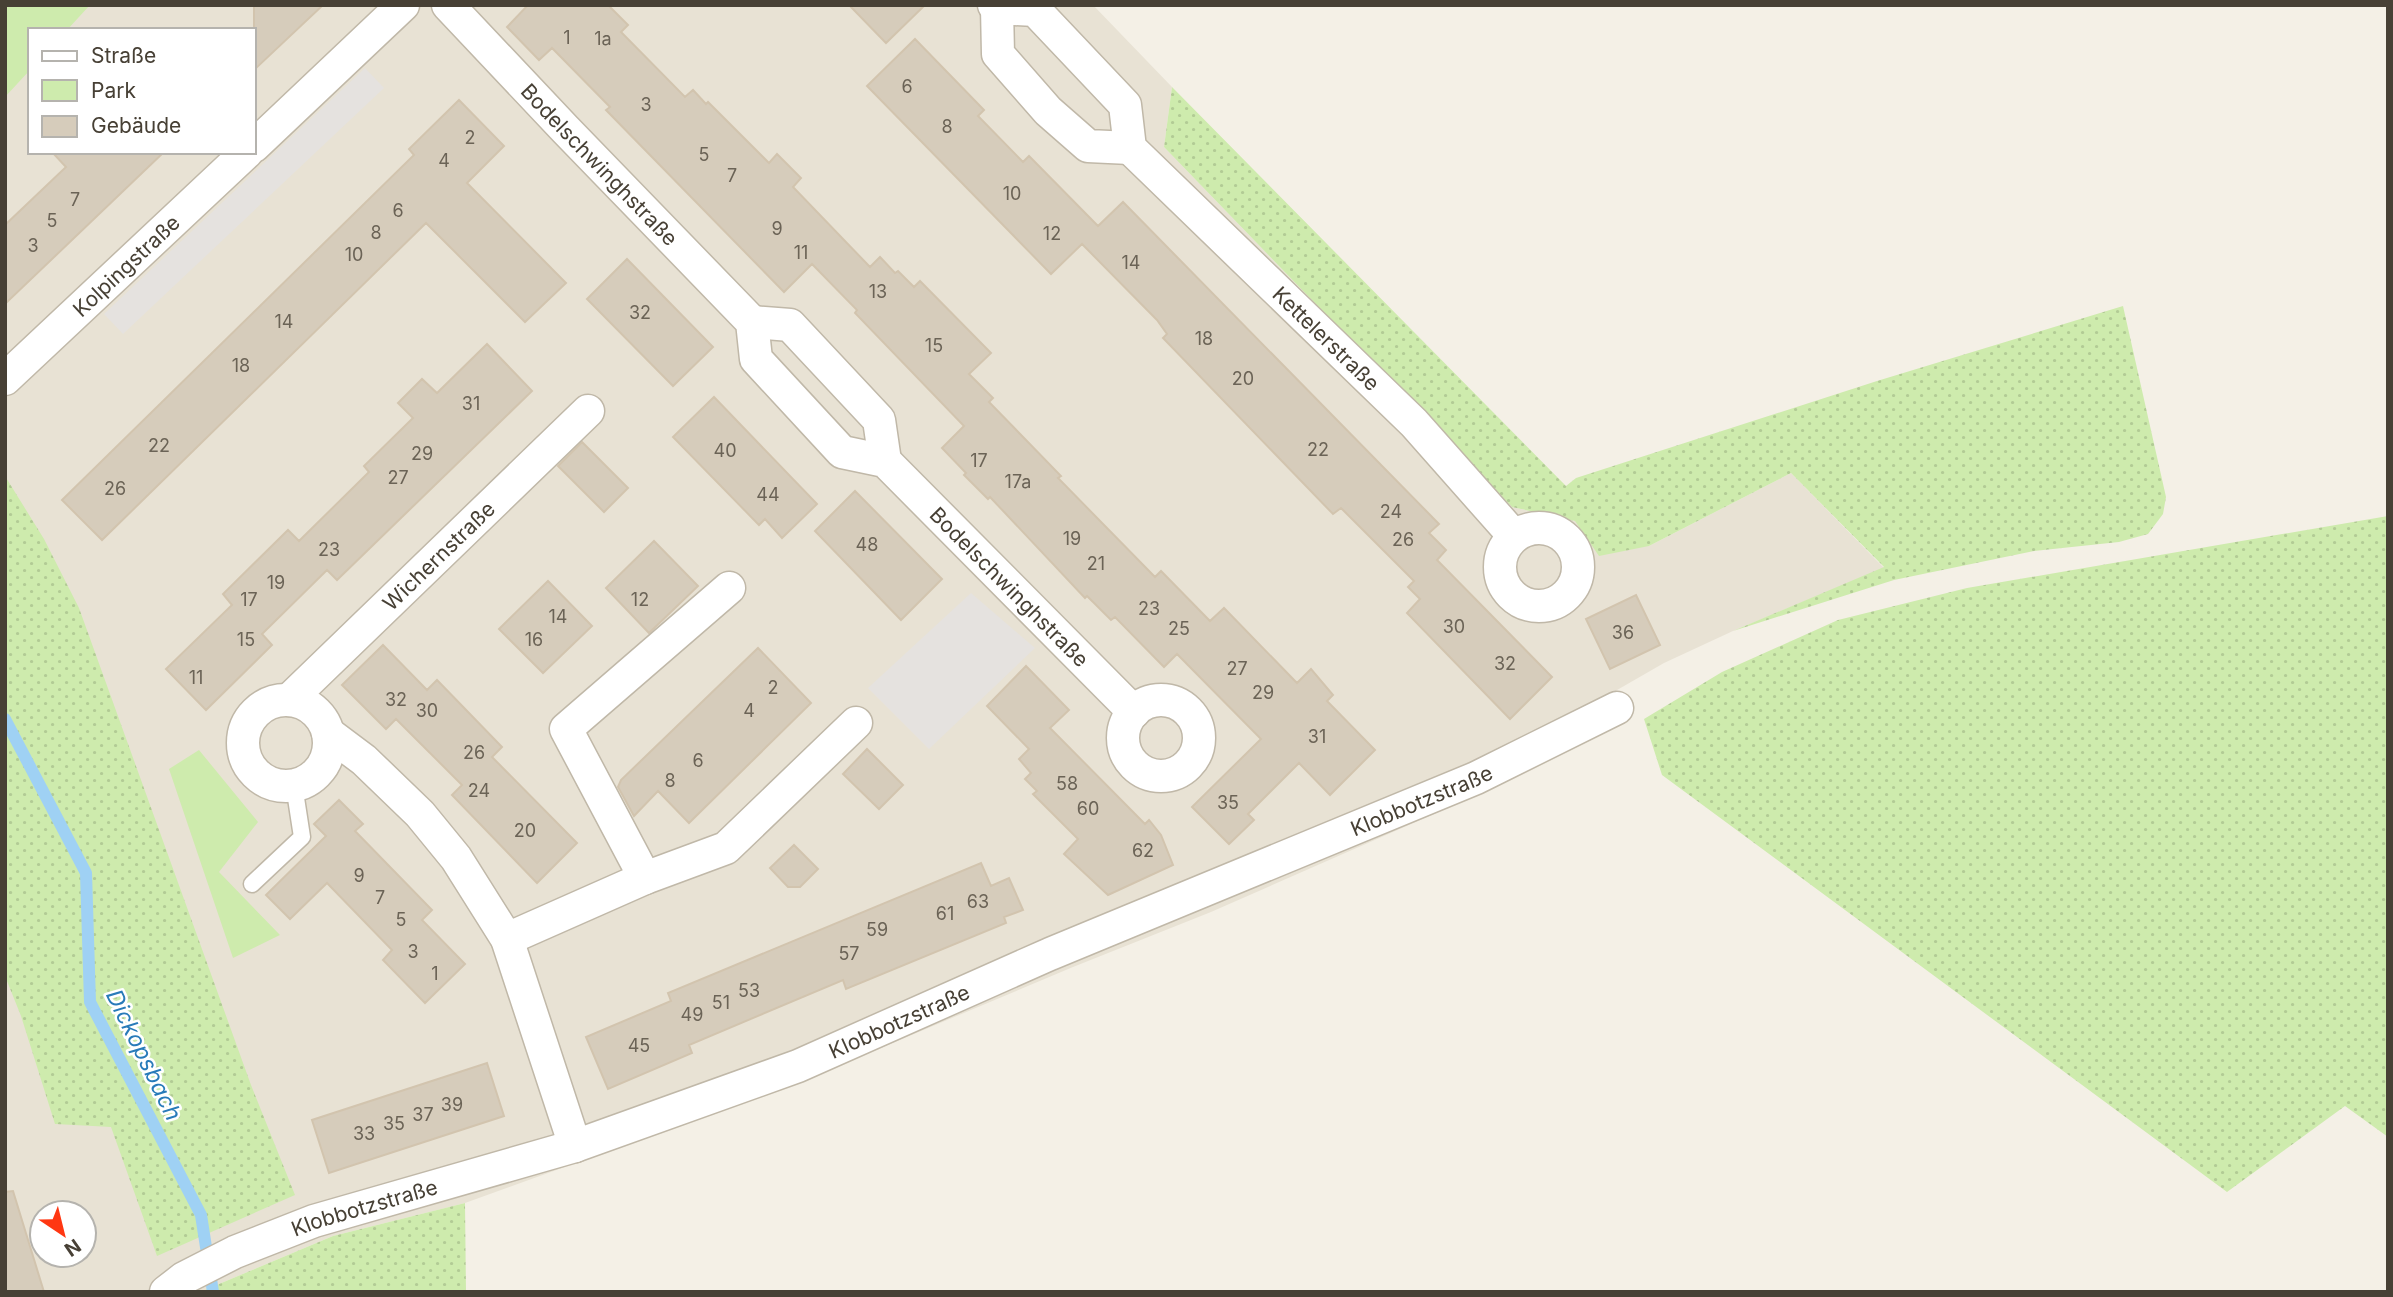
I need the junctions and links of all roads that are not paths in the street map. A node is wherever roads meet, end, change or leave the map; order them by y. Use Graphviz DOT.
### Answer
graph roads {
  1 [pos="403,5"];
  2 [pos="448,5"];
  3 [pos="995,7"];
  4 [pos="256,143"];
  5 [pos="1130,148"];
  6 [pos="245,154"];
  7 [pos="752,322"];
  8 [pos="5,379"];
  9 [pos="588,411"];
  10 [pos="885,461"];
  11 [pos="1514,536"];
  12 [pos="729,588"];
  13 [pos="289,700"];
  14 [pos="1617,708"];
  15 [pos="1134,712"];
  16 [pos="856,723"];
  17 [pos="328,733"];
  18 [pos="294,785"];
  19 [pos="645,878"];
  20 [pos="252,884"];
  21 [pos="507,939"];
  22 [pos="575,1146"];
  23 [pos="175,1285"];
  1 -- 4 [label="street"];
  2 -- 7 [label="street, Bodelschwinghstraße"];
  3 -- 5 [label="street"];
  3 -- 5 [label="street"];
  5 -- 11 [label="street, Kettelerstraße"];
  6 -- 8 [label="street, Kolpingstraße"];
  7 -- 10 [label="street"];
  7 -- 10 [label="street"];
  9 -- 13 [label="street, Wichernstraße"];
  10 -- 15 [label="street, Bodelschwinghstraße"];
  12 -- 19 [label="street"];
  13 -- 17 [label="street"];
  13 -- 18 [label="street, Wichernstraße"];
  14 -- 22 [label="street, Klobbotzstraße"];
  16 -- 19 [label="street"];
  17 -- 18 [label="street"];
  17 -- 21 [label="street"];
  18 -- 20 [label="lane"];
  19 -- 21 [label="street"];
  21 -- 22 [label="street"];
  22 -- 23 [label="street, Klobbotzstraße"];
}
